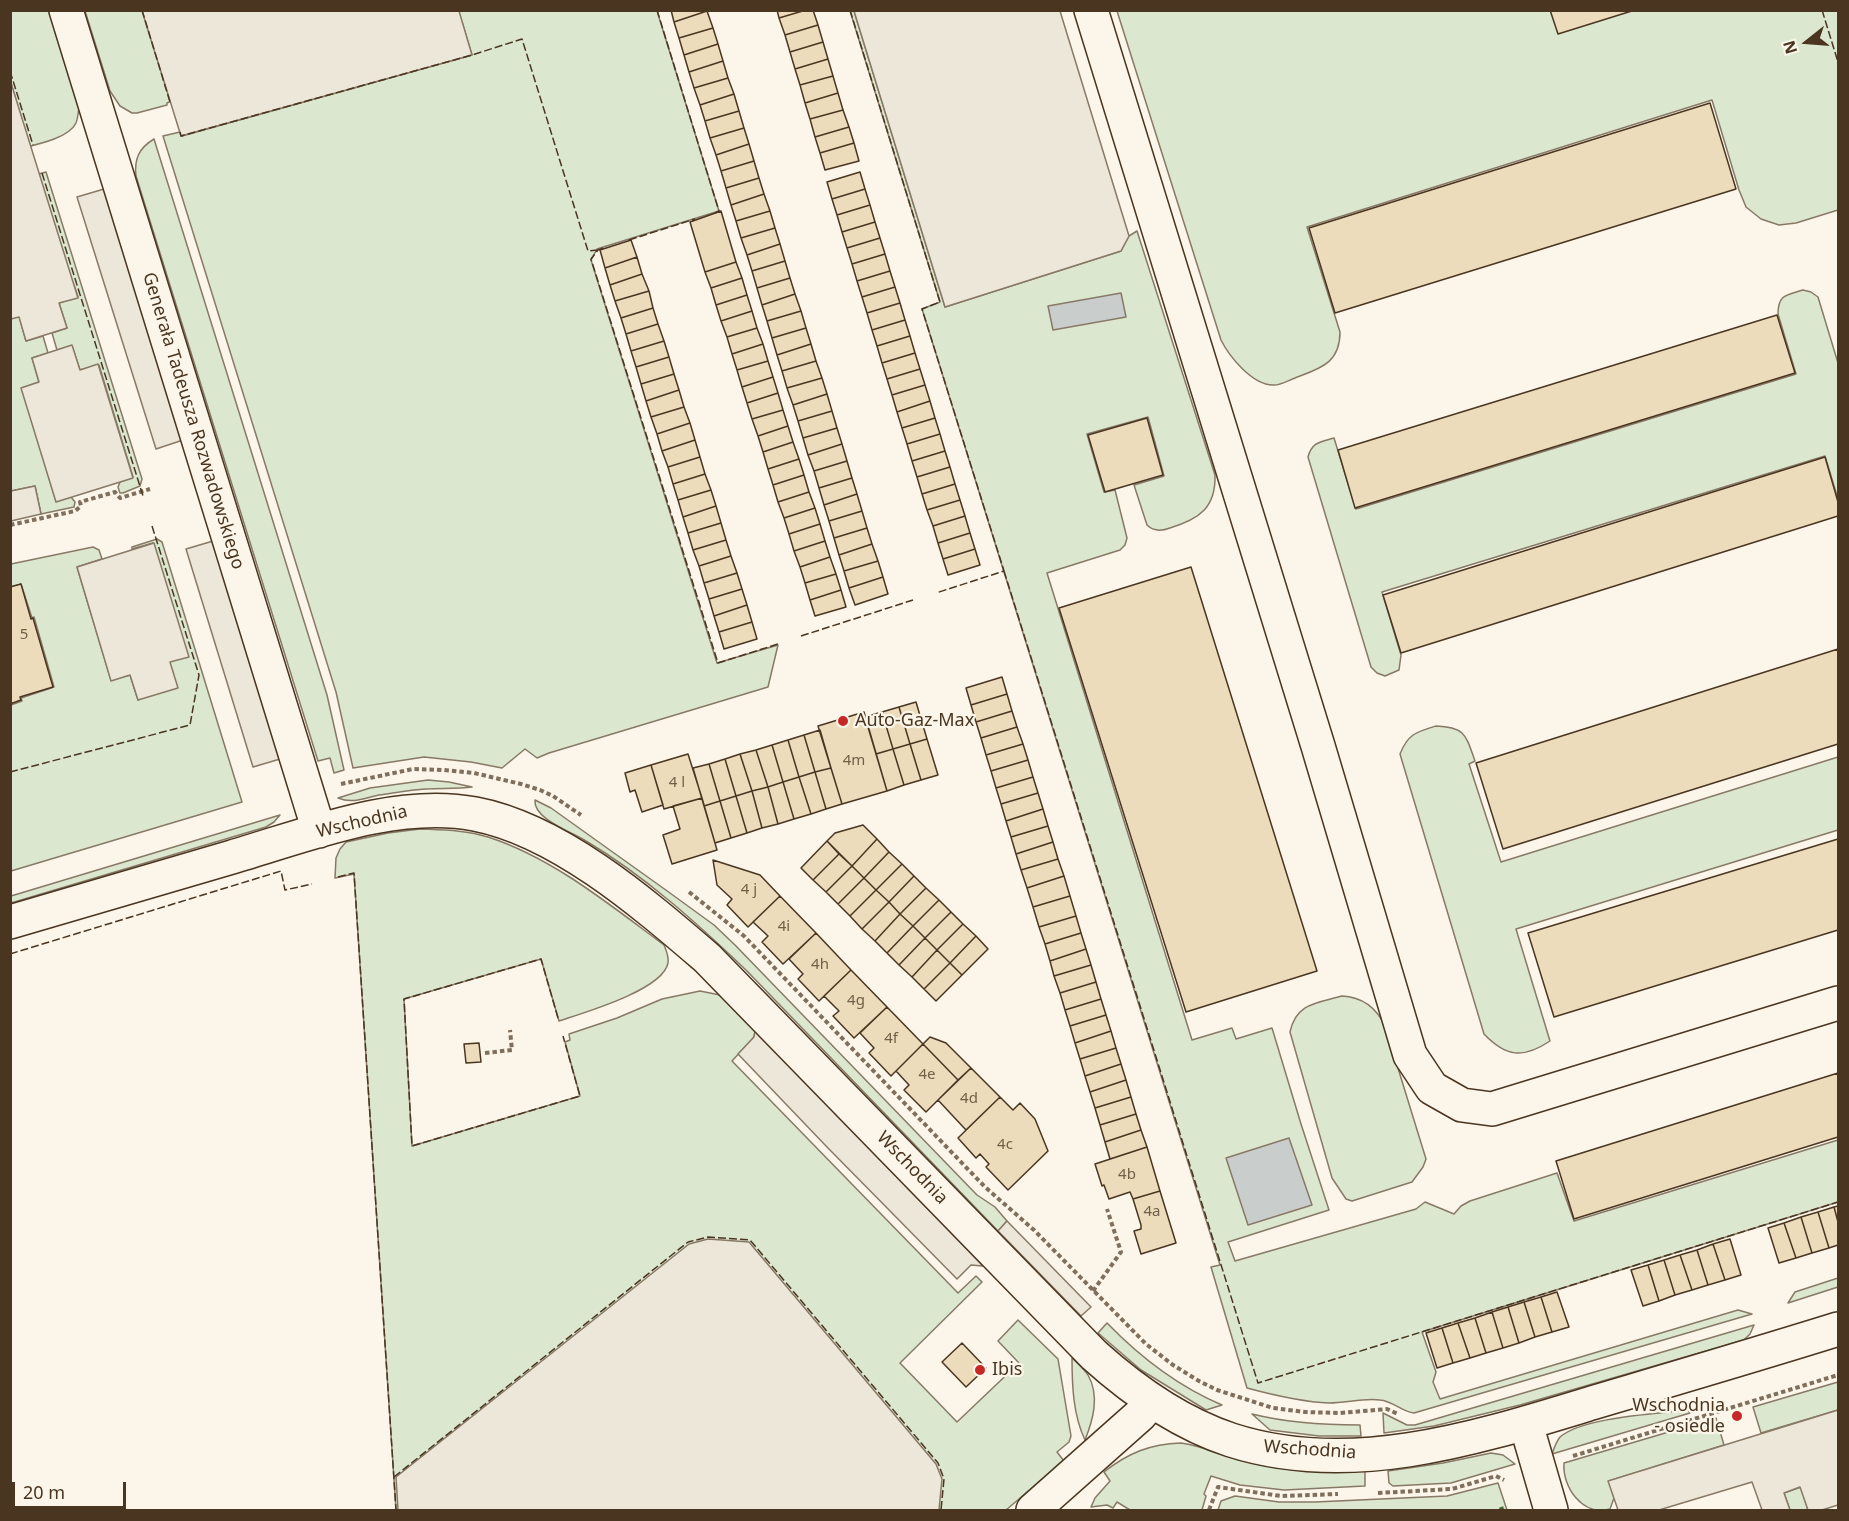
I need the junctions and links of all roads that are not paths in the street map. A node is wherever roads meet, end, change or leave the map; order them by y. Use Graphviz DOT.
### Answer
graph roads {
  1 [pos="66,10"];
  2 [pos="1091,10"];
  3 [pos="319,831"];
  4 [pos="10,922"];
  5 [pos="1839,1003"];
  6 [pos="1839,1329"];
  7 [pos="1152,1401"];
  8 [pos="1526,1424"];
  9 [pos="1033,1510"];
  10 [pos="1551,1510"];
  1 -- 3 [label="street, Generała Tadeusza Rozwadowskiego"];
  2 -- 5 [label="street"];
  3 -- 4 [label="street, Wschodnia"];
  3 -- 7 [label="street, Wschodnia"];
  6 -- 8 [label="street, Wschodnia"];
  7 -- 8 [label="street, Wschodnia"];
  7 -- 9 [label="street"];
  8 -- 10 [label="street"];
}
